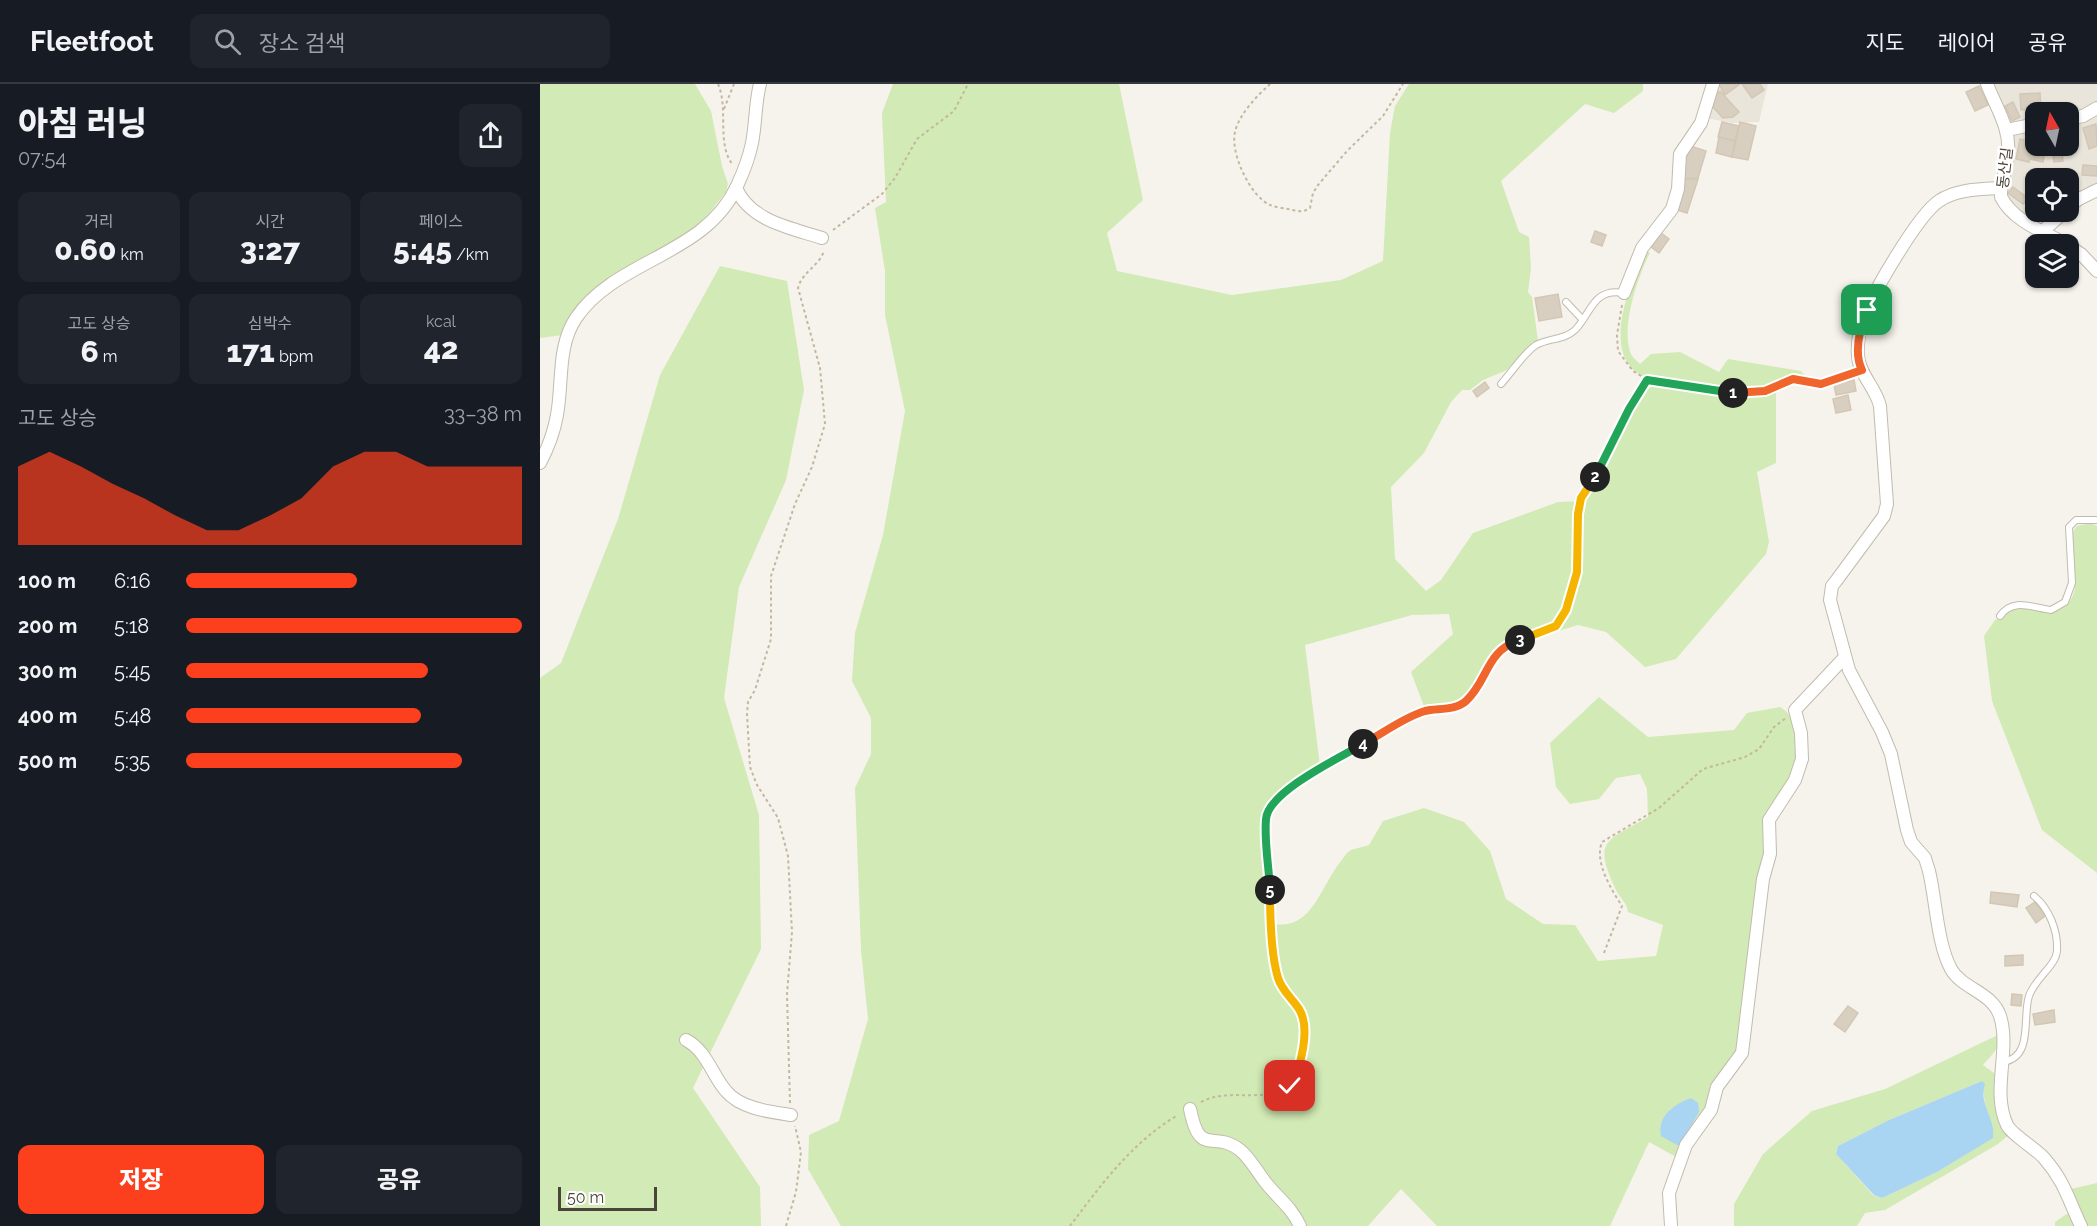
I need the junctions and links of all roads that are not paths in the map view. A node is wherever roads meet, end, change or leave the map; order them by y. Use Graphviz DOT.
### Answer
graph roads {
  1 [pos="760,84"];
  2 [pos="1713,84"];
  3 [pos="1987,84"];
  4 [pos="2097,108"];
  5 [pos="2079,117"];
  6 [pos="2025,126"];
  7 [pos="2007,130"];
  8 [pos="736,188"];
  9 [pos="2001,188"];
  10 [pos="2097,190"];
  11 [pos="2079,201"];
  12 [pos="2053,222"];
  13 [pos="2043,231"];
  14 [pos="2048,234"];
  15 [pos="822,238"];
  16 [pos="2079,253"];
  17 [pos="2097,271"];
  18 [pos="1624,293"];
  19 [pos="1566,303"];
  20 [pos="1582,319"];
  21 [pos="1501,384"];
  22 [pos="540,463"];
  23 [pos="2097,520"];
  24 [pos="2001,616"];
  25 [pos="1845,657"];
  26 [pos="2034,896"];
  27 [pos="686,1040"];
  28 [pos="2002,1062"];
  29 [pos="1190,1109"];
  30 [pos="791,1115"];
  31 [pos="1300,1226"];
  32 [pos="1671,1226"];
  33 [pos="2081,1226"];
  1 -- 8 [label="street"];
  2 -- 18 [label="street"];
  3 -- 7 [label="street, 동산길"];
  4 -- 5 [label="street"];
  6 -- 7 [label="street, 동산길"];
  7 -- 9 [label="street, 동산길"];
  8 -- 15 [label="street"];
  8 -- 22 [label="street"];
  9 -- 13 [label="street, 동산길"];
  9 -- 25 [label="street"];
  10 -- 11 [label="street"];
  12 -- 13 [label="street"];
  13 -- 14 [label="street, 동산길"];
  16 -- 17 [label="street, 동산길"];
  18 -- 20 [label="lane"];
  19 -- 20 [label="lane"];
  20 -- 21 [label="lane"];
  23 -- 24 [label="lane"];
  25 -- 28 [label="street"];
  25 -- 32 [label="street"];
  26 -- 28 [label="lane"];
  27 -- 30 [label="street"];
  28 -- 33 [label="street"];
  29 -- 31 [label="street"];
}
